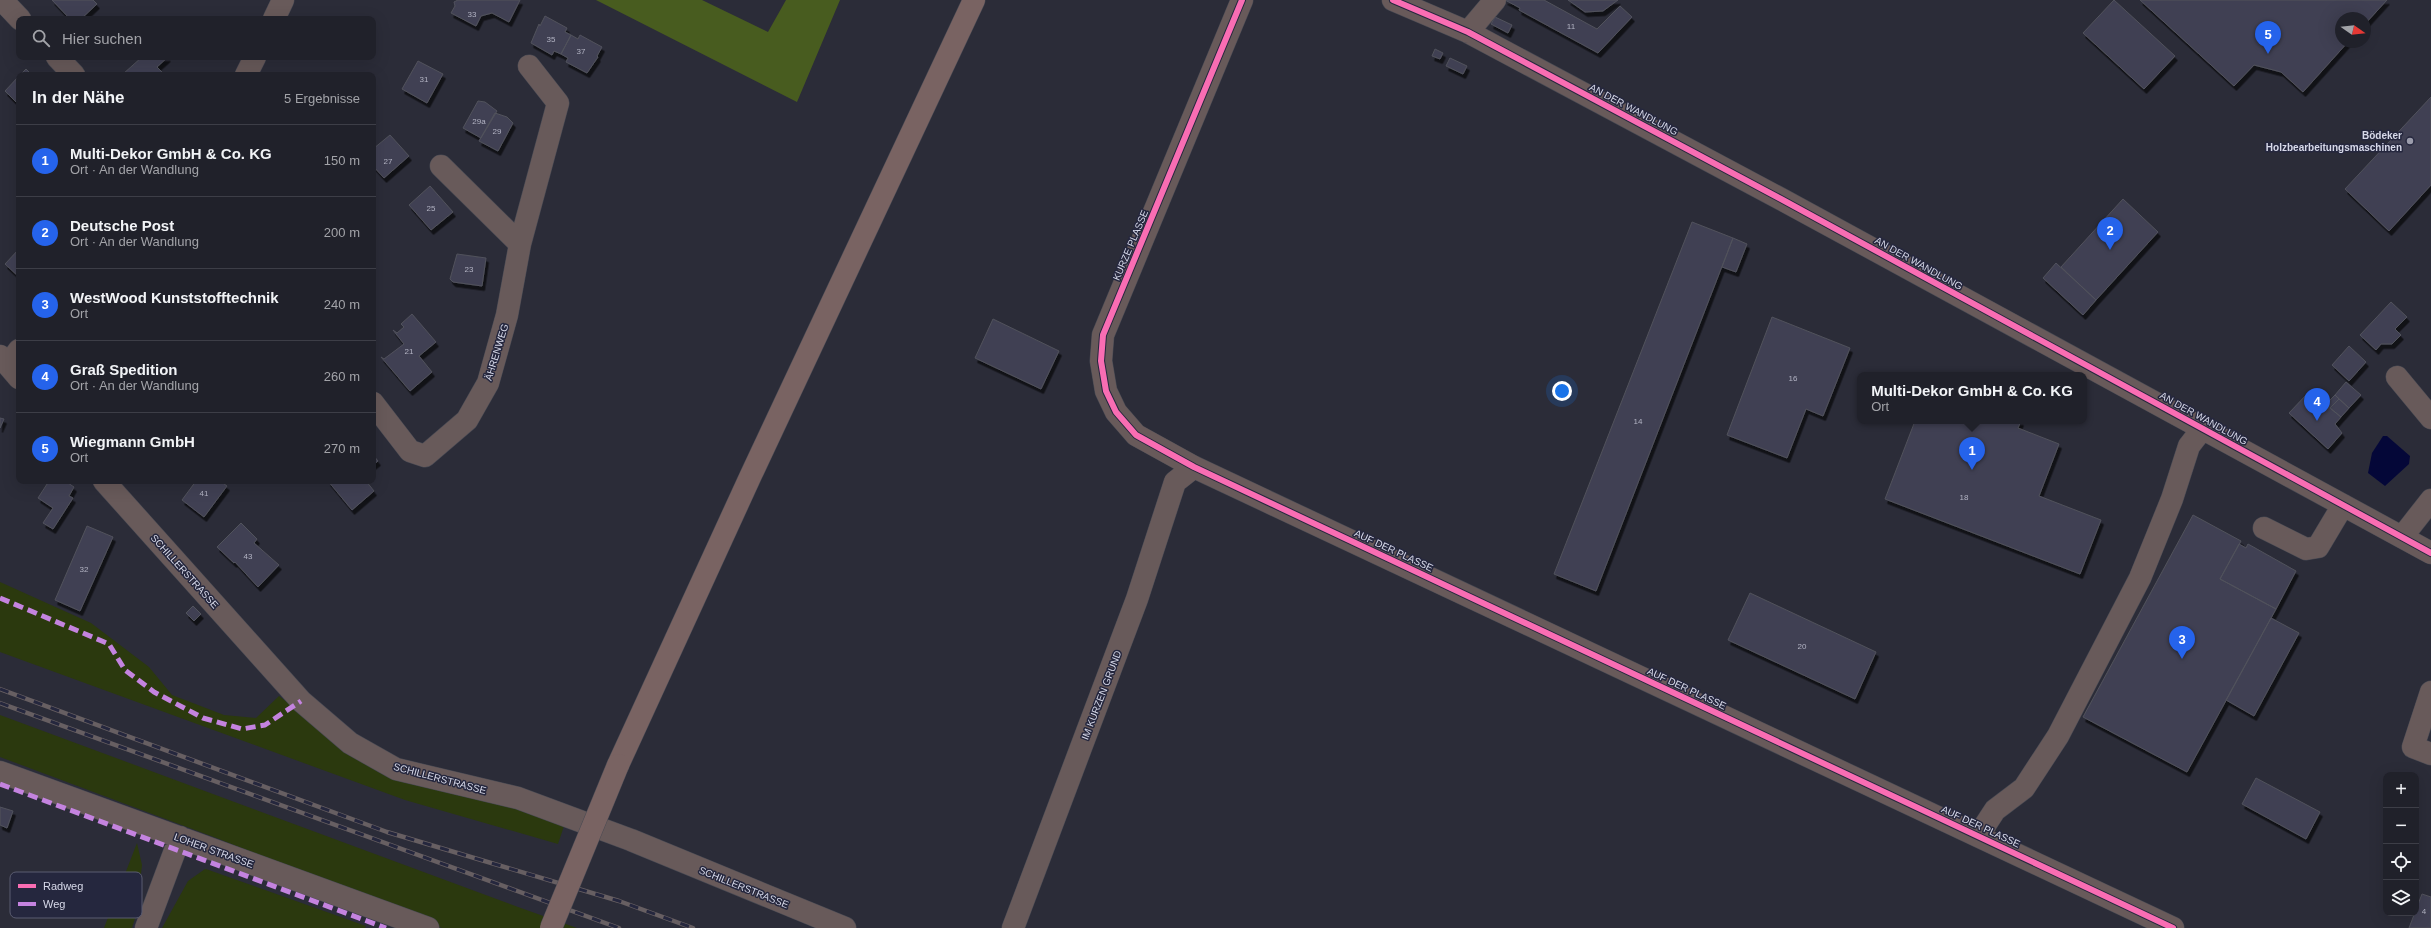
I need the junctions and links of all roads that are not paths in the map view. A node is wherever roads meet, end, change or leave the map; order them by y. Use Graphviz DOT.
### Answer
graph roads {
  1 [pos="2,0"];
  2 [pos="283,0"];
  3 [pos="974,0"];
  4 [pos="1242,0"];
  5 [pos="1393,0"];
  6 [pos="1495,0"];
  7 [pos="17,16"];
  8 [pos="275,16"];
  9 [pos="1468,32"];
  10 [pos="60,60"];
  11 [pos="254,60"];
  12 [pos="529,66"];
  13 [pos="71,72"];
  14 [pos="248,72"];
  15 [pos="441,166"];
  16 [pos="520,244"];
  17 [pos="2397,377"];
  18 [pos="376,407"];
  19 [pos="2431,418"];
  20 [pos="2203,428"];
  21 [pos="1194,466"];
  22 [pos="107,484"];
  23 [pos="2431,500"];
  24 [pos="2343,505"];
  25 [pos="2264,528"];
  26 [pos="2402,537"];
  27 [pos="2431,553"];
  28 [pos="2431,692"];
  29 [pos="2431,754"];
  30 [pos="0,772"];
  31 [pos="1978,836"];
  32 [pos="180,837"];
  33 [pos="2167,927"];
  34 [pos="146,928"];
  35 [pos="428,928"];
  36 [pos="551,928"];
  37 [pos="845,928"];
  38 [pos="1013,928"];
  1 -- 7 [label="street"];
  2 -- 8 [label="street"];
  3 -- 36 [label="main road, bridge"];
  4 -- 21 [label="street, KURZE PLASSE"];
  5 -- 9 [label="street, AN DER WANDLUNG"];
  6 -- 9 [label="street"];
  9 -- 20 [label="street, AN DER WANDLUNG"];
  10 -- 13 [label="street"];
  11 -- 14 [label="street"];
  12 -- 16 [label="street, ÄHRENWEG"];
  15 -- 16 [label="street"];
  16 -- 18 [label="street, ÄHRENWEG"];
  17 -- 19 [label="street"];
  20 -- 24 [label="street, AN DER WANDLUNG"];
  20 -- 31 [label="street"];
  21 -- 31 [label="street, AUF DER PLASSE"];
  21 -- 38 [label="street, IM KURZEN GRUND"];
  22 -- 37 [label="street, SCHILLERSTRASSE"];
  23 -- 26 [label="street"];
  24 -- 25 [label="street"];
  24 -- 26 [label="street, AN DER WANDLUNG"];
  26 -- 27 [label="street, AN DER WANDLUNG"];
  28 -- 29 [label="street"];
  30 -- 32 [label="street, LOHER STRASSE"];
  31 -- 33 [label="street, AUF DER PLASSE"];
  32 -- 34 [label="street"];
  32 -- 35 [label="street, LOHER STRASSE"];
}
